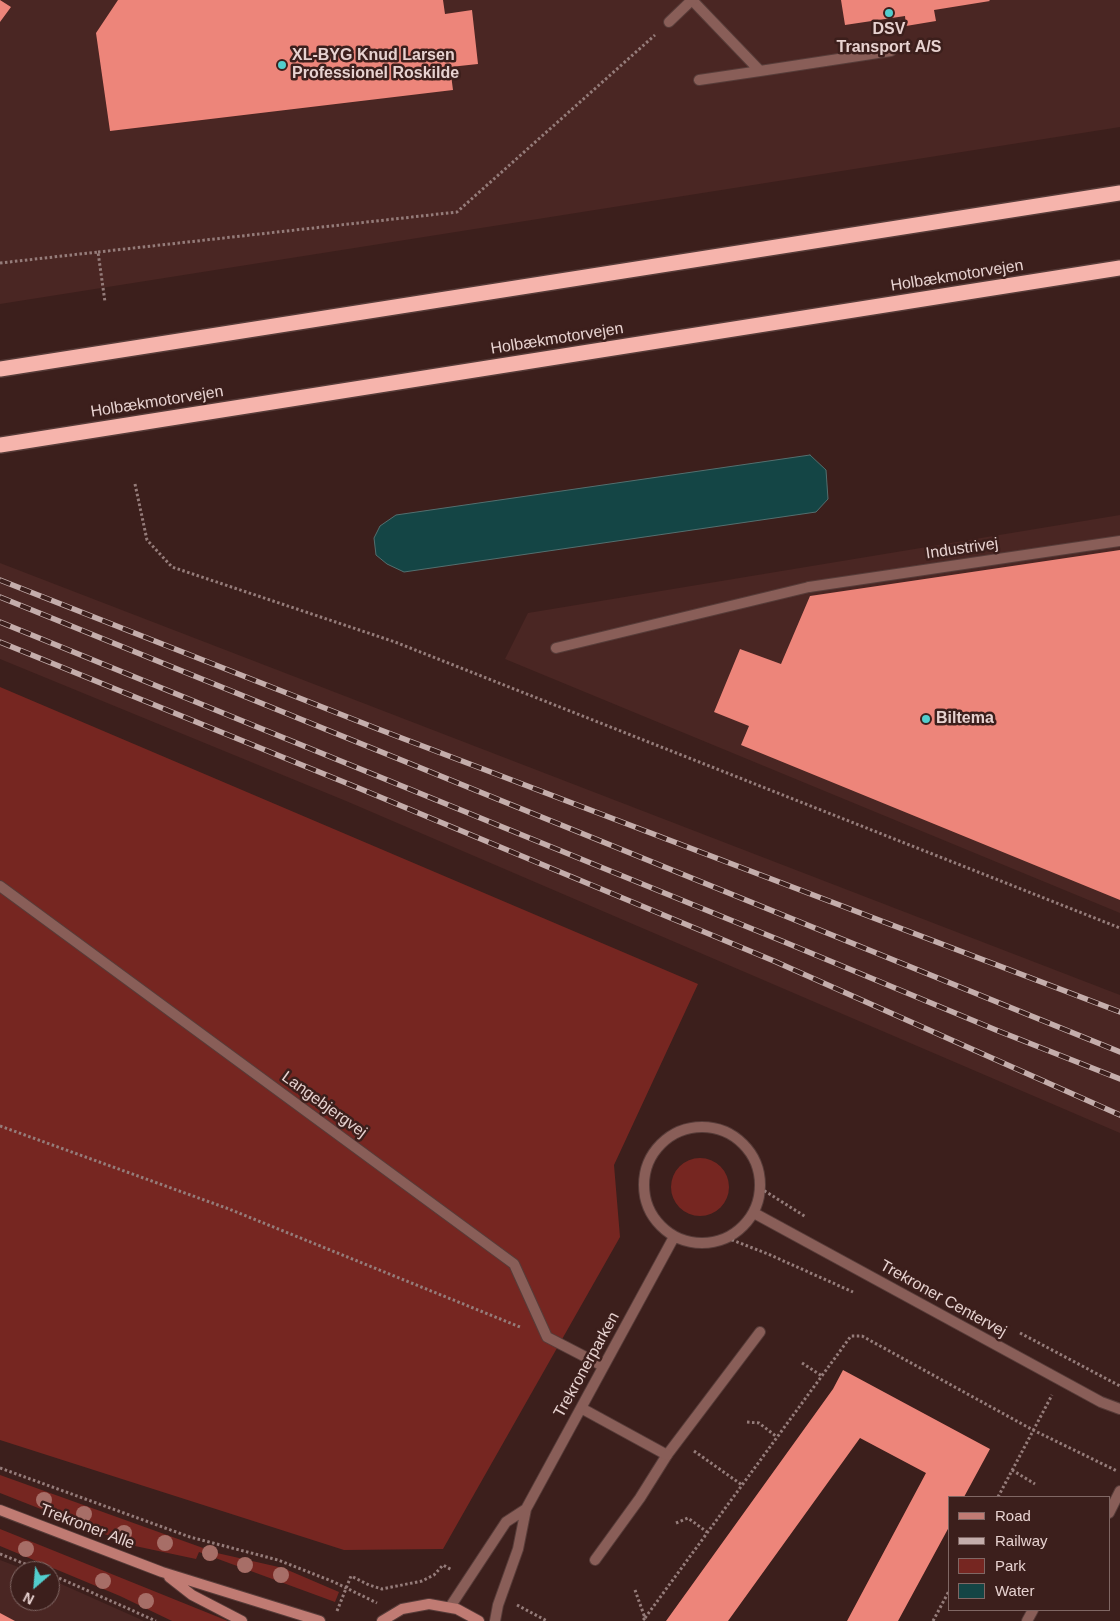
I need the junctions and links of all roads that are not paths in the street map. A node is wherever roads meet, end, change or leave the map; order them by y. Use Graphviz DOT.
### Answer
graph roads {
  1 [pos="692,0"];
  2 [pos="669,22"];
  3 [pos="890,51"];
  4 [pos="760,71"];
  5 [pos="699,80"];
  6 [pos="1120,193"];
  7 [pos="1120,268"];
  8 [pos="0,369"];
  9 [pos="0,445"];
  10 [pos="1120,541"];
  11 [pos="556,648"];
  12 [pos="0,886"];
  13 [pos="754,1213"];
  14 [pos="674,1237"];
  15 [pos="760,1332"];
  16 [pos="603,1366"];
  17 [pos="581,1408"];
  18 [pos="1120,1409"];
  19 [pos="667,1455"];
  20 [pos="1120,1491"];
  21 [pos="526,1509"];
  22 [pos="0,1510"];
  23 [pos="1110,1511"];
  24 [pos="595,1560"];
  25 [pos="162,1572"];
  26 [pos="450,1607"];
  27 [pos="242,1621"];
  28 [pos="320,1621"];
  29 [pos="382,1621"];
  30 [pos="479,1621"];
  31 [pos="496,1621"];
  1 -- 2 [label="street"];
  1 -- 4 [label="street"];
  3 -- 4 [label="street"];
  4 -- 5 [label="street"];
  6 -- 8 [label="highway"];
  7 -- 9 [label="highway, Holbækmotorvejen"];
  10 -- 11 [label="street, Industrivej"];
  12 -- 16 [label="street, Langebjergvej"];
  13 -- 14 [label="street"];
  13 -- 14 [label="street"];
  13 -- 18 [label="street, Trekroner Centervej"];
  14 -- 16 [label="street, Trekronerparken"];
  15 -- 19 [label="street"];
  16 -- 17 [label="street, Trekronerparken"];
  17 -- 19 [label="street"];
  17 -- 21 [label="street, Trekronerparken"];
  19 -- 24 [label="street"];
  20 -- 23 [label="street"];
  21 -- 26 [label="street, Trekronerparken"];
  21 -- 31 [label="street, Trekronerparken"];
  22 -- 25 [label="street, Trekroner Alle"];
  25 -- 27 [label="street, Trekroner Alle"];
  25 -- 28 [label="street, Trekroner Alle"];
  26 -- 29 [label="street"];
  26 -- 30 [label="street"];
}
